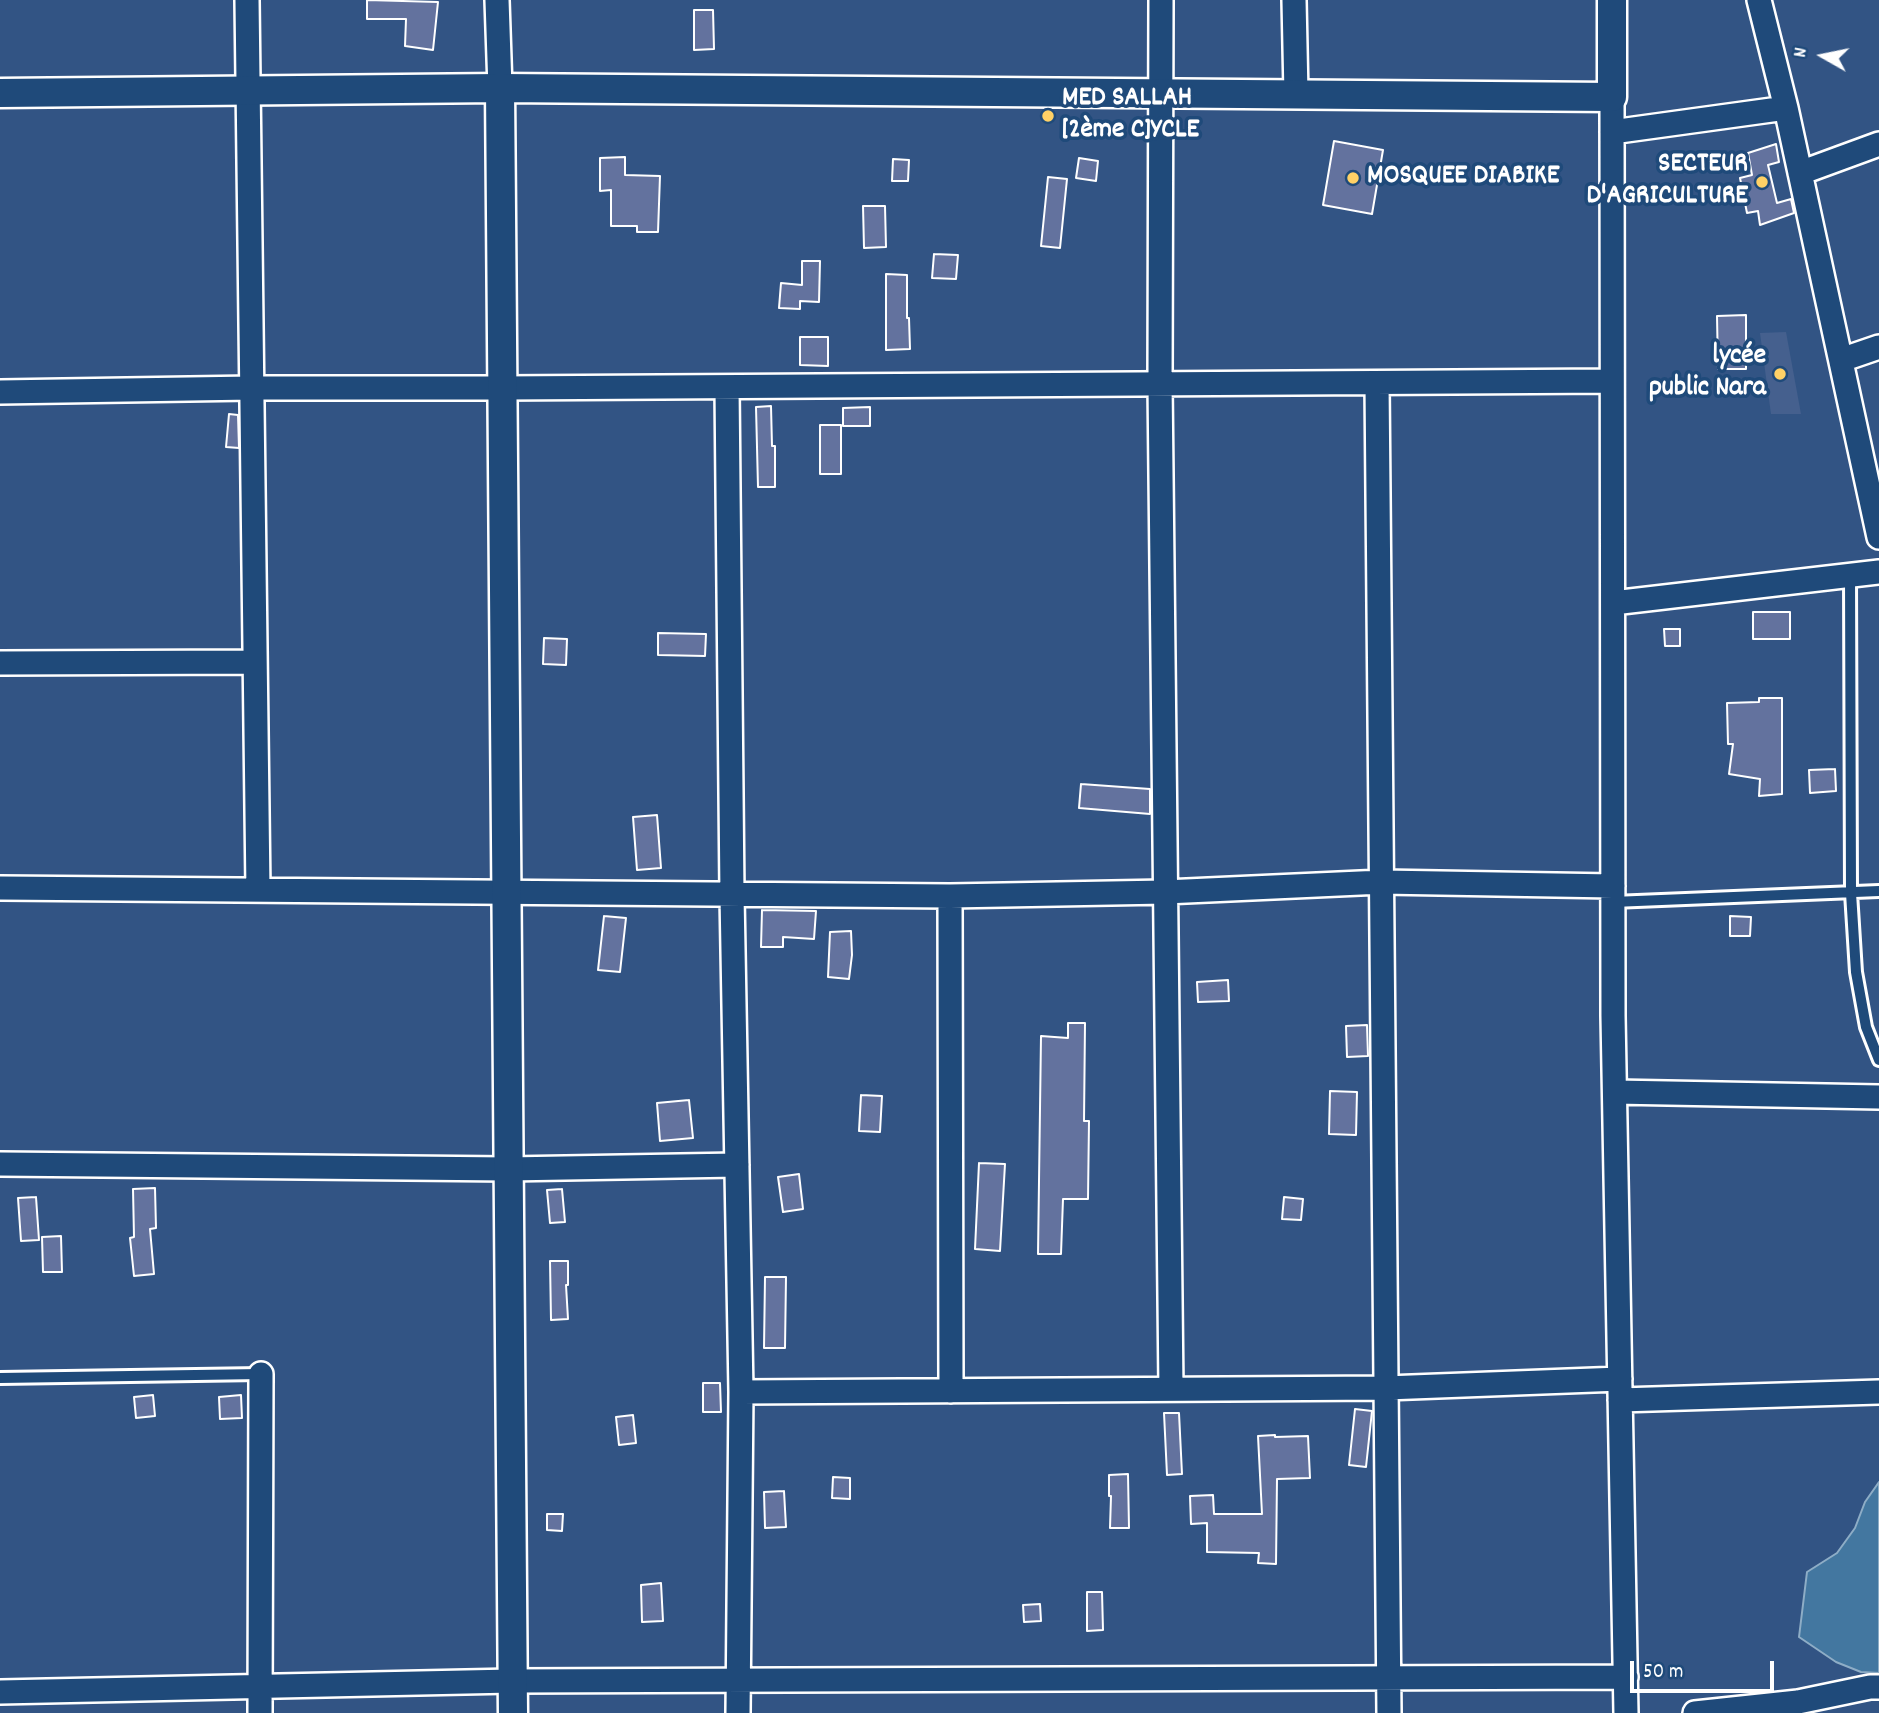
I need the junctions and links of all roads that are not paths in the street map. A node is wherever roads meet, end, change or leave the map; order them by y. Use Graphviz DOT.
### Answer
graph roads {
  1 [pos="247,0"];
  2 [pos="497,0"];
  3 [pos="1161,0"];
  4 [pos="1294,0"];
  5 [pos="1612,0"];
  6 [pos="1759,0"];
  7 [pos="500,88"];
  8 [pos="248,90"];
  9 [pos="0,93"];
  10 [pos="1162,93"];
  11 [pos="1296,94"];
  12 [pos="1612,97"];
  13 [pos="1786,108"];
  14 [pos="1612,132"];
  15 [pos="1879,144"];
  16 [pos="1800,173"];
  17 [pos="1879,347"];
  18 [pos="1841,360"];
  19 [pos="1612,381"];
  20 [pos="1377,383"];
  21 [pos="1160,384"];
  22 [pos="727,387"];
  23 [pos="252,388"];
  24 [pos="502,388"];
  25 [pos="0,392"];
  26 [pos="1879,537"];
  27 [pos="1879,572"];
  28 [pos="1850,575"];
  29 [pos="1613,603"];
  30 [pos="255,662"];
  31 [pos="0,663"];
  32 [pos="1381,882"];
  33 [pos="0,888"];
  34 [pos="258,890"];
  35 [pos="1879,891"];
  36 [pos="506,892"];
  37 [pos="1166,892"];
  38 [pos="1851,893"];
  39 [pos="1613,894"];
  40 [pos="732,895"];
  41 [pos="950,896"];
  42 [pos="1879,1060"];
  43 [pos="1615,1092"];
  44 [pos="1879,1097"];
  45 [pos="0,1164"];
  46 [pos="737,1165"];
  47 [pos="508,1169"];
  48 [pos="261,1374"];
  49 [pos="0,1378"];
  50 [pos="1386,1388"];
  51 [pos="1171,1389"];
  52 [pos="1620,1390"];
  53 [pos="951,1391"];
  54 [pos="741,1392"];
  55 [pos="1879,1392"];
  56 [pos="1626,1677"];
  57 [pos="1389,1678"];
  58 [pos="512,1681"];
  59 [pos="738,1681"];
  60 [pos="259,1687"];
  61 [pos="1879,1687"];
  62 [pos="0,1692"];
  63 [pos="260,1713"];
  64 [pos="513,1713"];
  65 [pos="738,1713"];
  66 [pos="1389,1713"];
  67 [pos="1626,1713"];
  68 [pos="1695,1713"];
  1 -- 8 [label="street"];
  2 -- 7 [label="street"];
  3 -- 10 [label="street"];
  4 -- 11 [label="street"];
  5 -- 12 [label="street"];
  6 -- 13 [label="street"];
  7 -- 8 [label="street"];
  7 -- 10 [label="street"];
  7 -- 24 [label="street"];
  8 -- 9 [label="street"];
  8 -- 23 [label="street"];
  10 -- 11 [label="street"];
  10 -- 21 [label="street"];
  11 -- 12 [label="street"];
  12 -- 14 [label="street"];
  13 -- 14 [label="street"];
  13 -- 16 [label="street"];
  14 -- 19 [label="street"];
  15 -- 16 [label="street"];
  16 -- 18 [label="street"];
  17 -- 18 [label="street"];
  18 -- 26 [label="street"];
  19 -- 20 [label="street"];
  19 -- 29 [label="street"];
  20 -- 21 [label="street"];
  20 -- 32 [label="street"];
  21 -- 22 [label="street"];
  21 -- 37 [label="street"];
  22 -- 24 [label="street"];
  22 -- 40 [label="street"];
  23 -- 24 [label="street"];
  23 -- 25 [label="street"];
  23 -- 30 [label="street"];
  24 -- 36 [label="street"];
  27 -- 28 [label="street"];
  28 -- 29 [label="street"];
  28 -- 38 [label="lane"];
  29 -- 39 [label="street"];
  30 -- 31 [label="street"];
  30 -- 34 [label="street"];
  32 -- 37 [label="street"];
  32 -- 39 [label="street"];
  32 -- 50 [label="street"];
  33 -- 34 [label="street"];
  34 -- 36 [label="street"];
  35 -- 38 [label="lane"];
  36 -- 40 [label="street"];
  36 -- 47 [label="street"];
  37 -- 41 [label="street"];
  37 -- 51 [label="street"];
  38 -- 39 [label="lane"];
  38 -- 42 [label="lane"];
  39 -- 43 [label="street"];
  40 -- 41 [label="street"];
  40 -- 46 [label="street"];
  41 -- 53 [label="street"];
  43 -- 44 [label="street"];
  43 -- 52 [label="street"];
  45 -- 47 [label="street"];
  46 -- 47 [label="street"];
  46 -- 54 [label="street"];
  47 -- 58 [label="street"];
  48 -- 49 [label="lane"];
  48 -- 60 [label="street"];
  50 -- 51 [label="street"];
  50 -- 52 [label="street"];
  50 -- 57 [label="street"];
  51 -- 53 [label="street"];
  52 -- 55 [label="street"];
  52 -- 56 [label="street"];
  53 -- 54 [label="street"];
  54 -- 59 [label="street"];
  56 -- 57 [label="street"];
  56 -- 67 [label="street"];
  57 -- 59 [label="street"];
  57 -- 66 [label="street"];
  58 -- 59 [label="street"];
  58 -- 60 [label="street"];
  58 -- 64 [label="street"];
  59 -- 65 [label="street"];
  60 -- 62 [label="street"];
  60 -- 63 [label="street"];
  61 -- 68 [label="street"];
}
